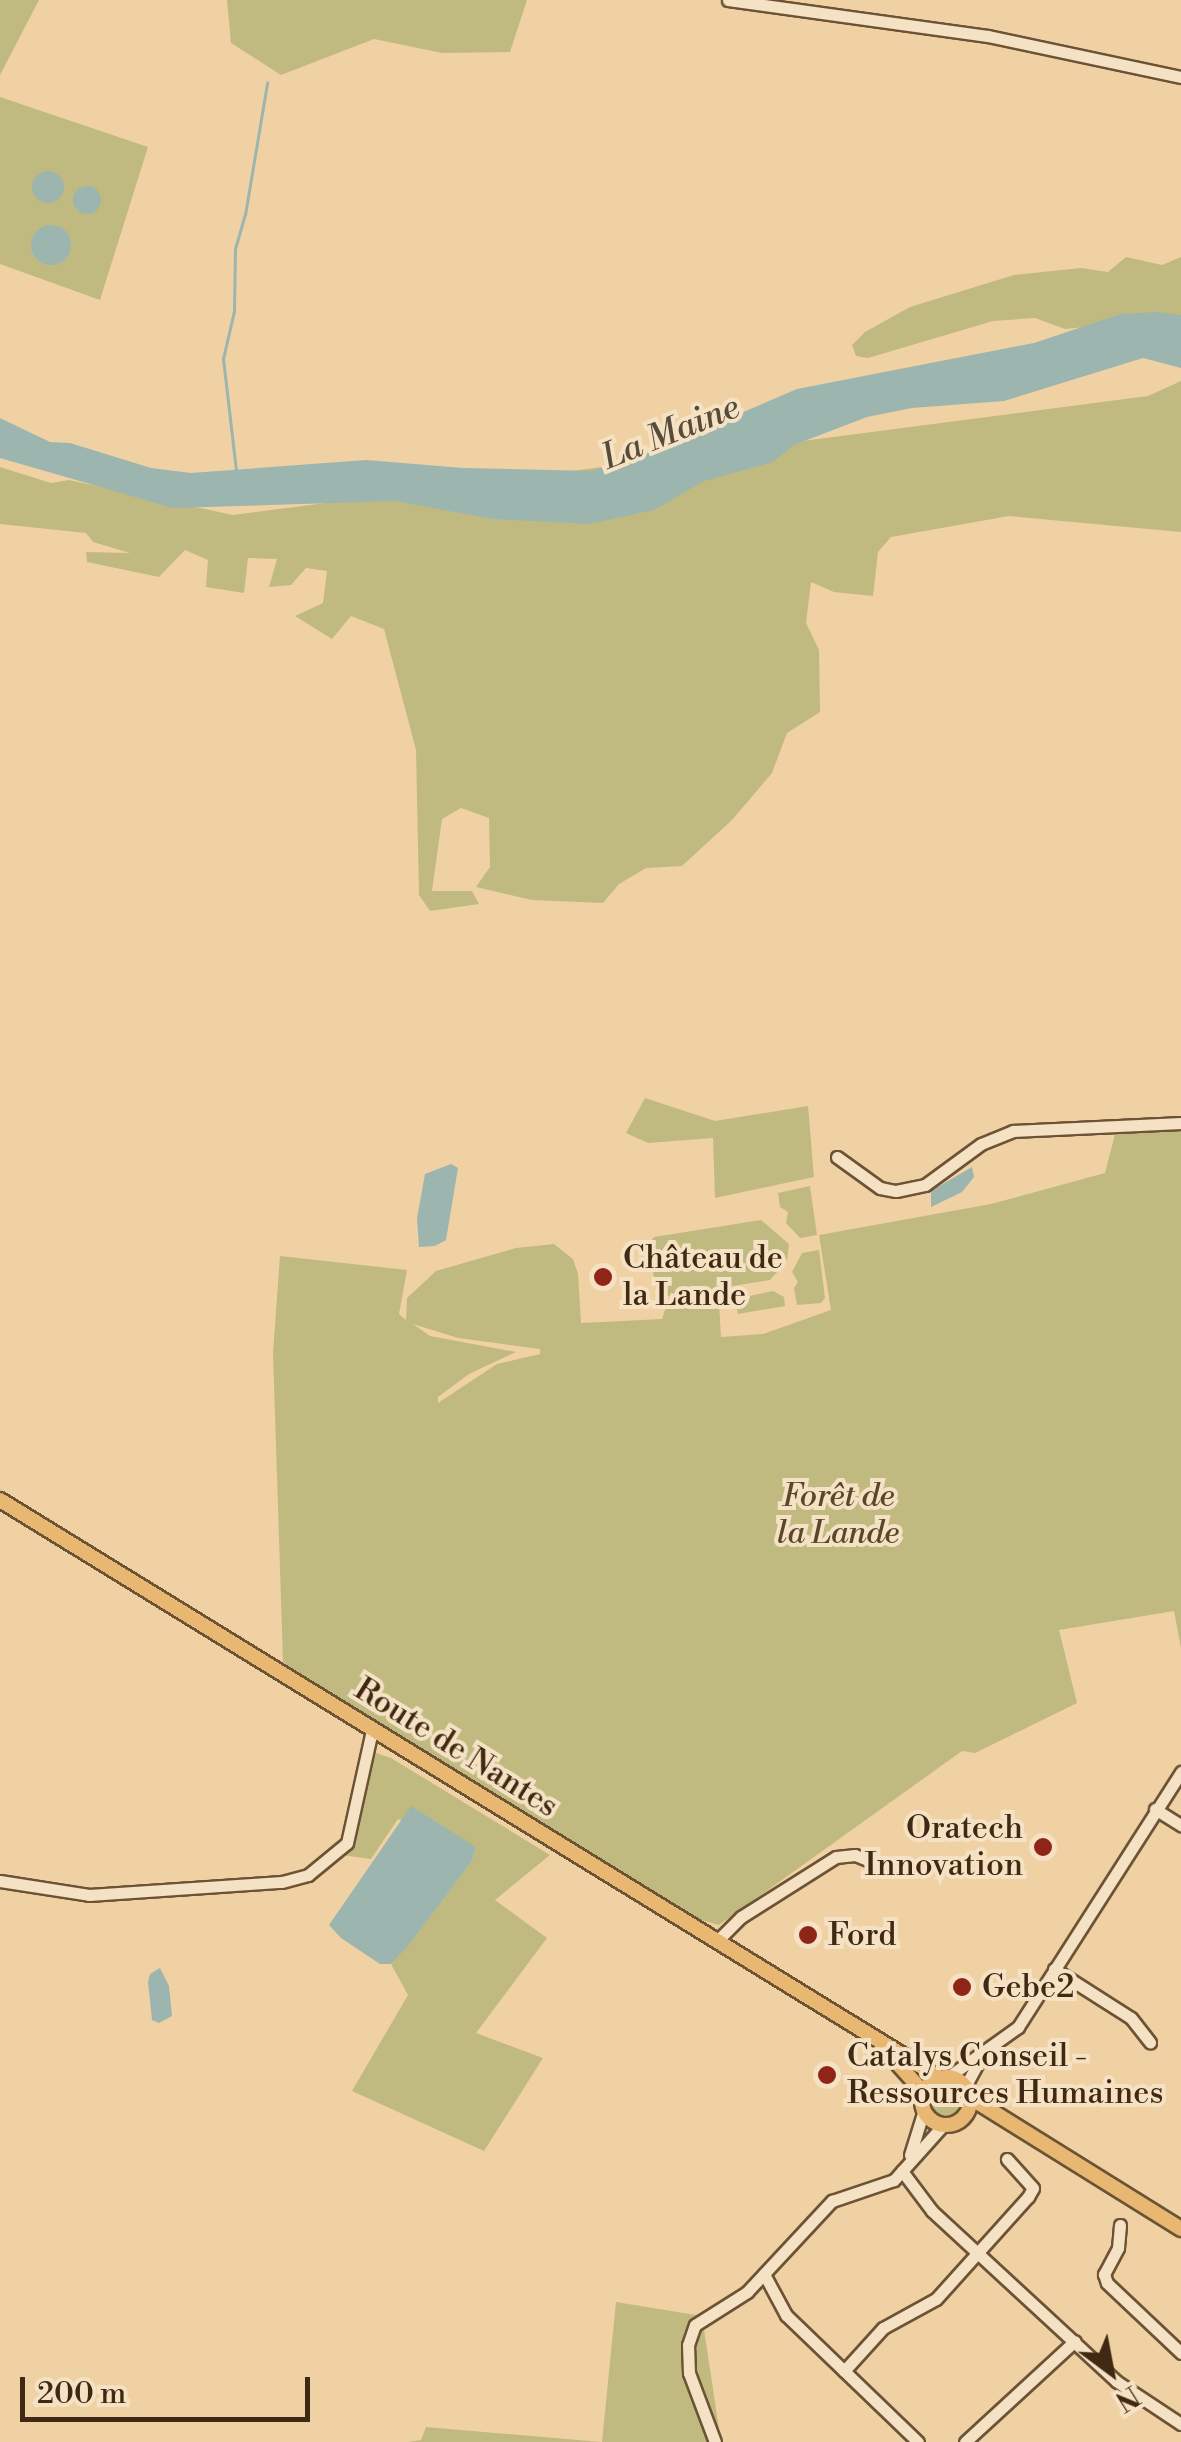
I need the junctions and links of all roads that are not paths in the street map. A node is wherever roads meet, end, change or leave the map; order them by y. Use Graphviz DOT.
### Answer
graph roads {
  1 [pos="728,0"];
  2 [pos="1181,78"];
  3 [pos="1181,1123"];
  4 [pos="837,1157"];
  5 [pos="0,1500"];
  6 [pos="372,1730"];
  7 [pos="1181,1772"];
  8 [pos="1157,1805"];
  9 [pos="1181,1825"];
  10 [pos="872,1862"];
  11 [pos="0,1881"];
  12 [pos="718,1941"];
  13 [pos="1054,1969"];
  14 [pos="1150,2042"];
  15 [pos="882,2045"];
  16 [pos="987,2053"];
  17 [pos="944,2078"];
  18 [pos="967,2092"];
  19 [pos="924,2093"];
  20 [pos="924,2110"];
  21 [pos="965,2115"];
  22 [pos="1008,2122"];
  23 [pos="944,2124"];
  24 [pos="1006,2159"];
  25 [pos="904,2167"];
  26 [pos="1120,2225"];
  27 [pos="1181,2229"];
  28 [pos="978,2252"];
  29 [pos="764,2274"];
  30 [pos="1075,2341"];
  31 [pos="1181,2354"];
  32 [pos="844,2371"];
  33 [pos="1181,2424"];
  34 [pos="715,2442"];
  35 [pos="918,2442"];
  36 [pos="966,2442"];
  1 -- 2 [label="street"];
  3 -- 4 [label="street"];
  5 -- 6 [label="main road, Route de Nantes"];
  6 -- 11 [label="street"];
  6 -- 12 [label="main road, Route de Nantes"];
  7 -- 8 [label="street"];
  8 -- 9 [label="street"];
  8 -- 13 [label="street"];
  10 -- 12 [label="street"];
  12 -- 15 [label="main road, Route de Nantes"];
  13 -- 14 [label="street"];
  13 -- 16 [label="street"];
  15 -- 17 [label="main road, Route de Nantes"];
  15 -- 19 [label="main road, Route de Nantes"];
  16 -- 17 [label="street"];
  16 -- 18 [label="street"];
  17 -- 18 [label="main road"];
  17 -- 19 [label="main road"];
  18 -- 21 [label="main road"];
  18 -- 22 [label="main road"];
  19 -- 20 [label="main road"];
  20 -- 23 [label="main road"];
  20 -- 25 [label="street"];
  21 -- 22 [label="main road"];
  21 -- 23 [label="main road"];
  22 -- 27 [label="main road"];
  23 -- 25 [label="street"];
  24 -- 28 [label="street"];
  25 -- 28 [label="street"];
  25 -- 29 [label="street"];
  26 -- 31 [label="street"];
  28 -- 30 [label="street"];
  28 -- 32 [label="street"];
  29 -- 32 [label="street"];
  29 -- 34 [label="street"];
  30 -- 33 [label="street"];
  30 -- 36 [label="street"];
  32 -- 35 [label="street"];
}
